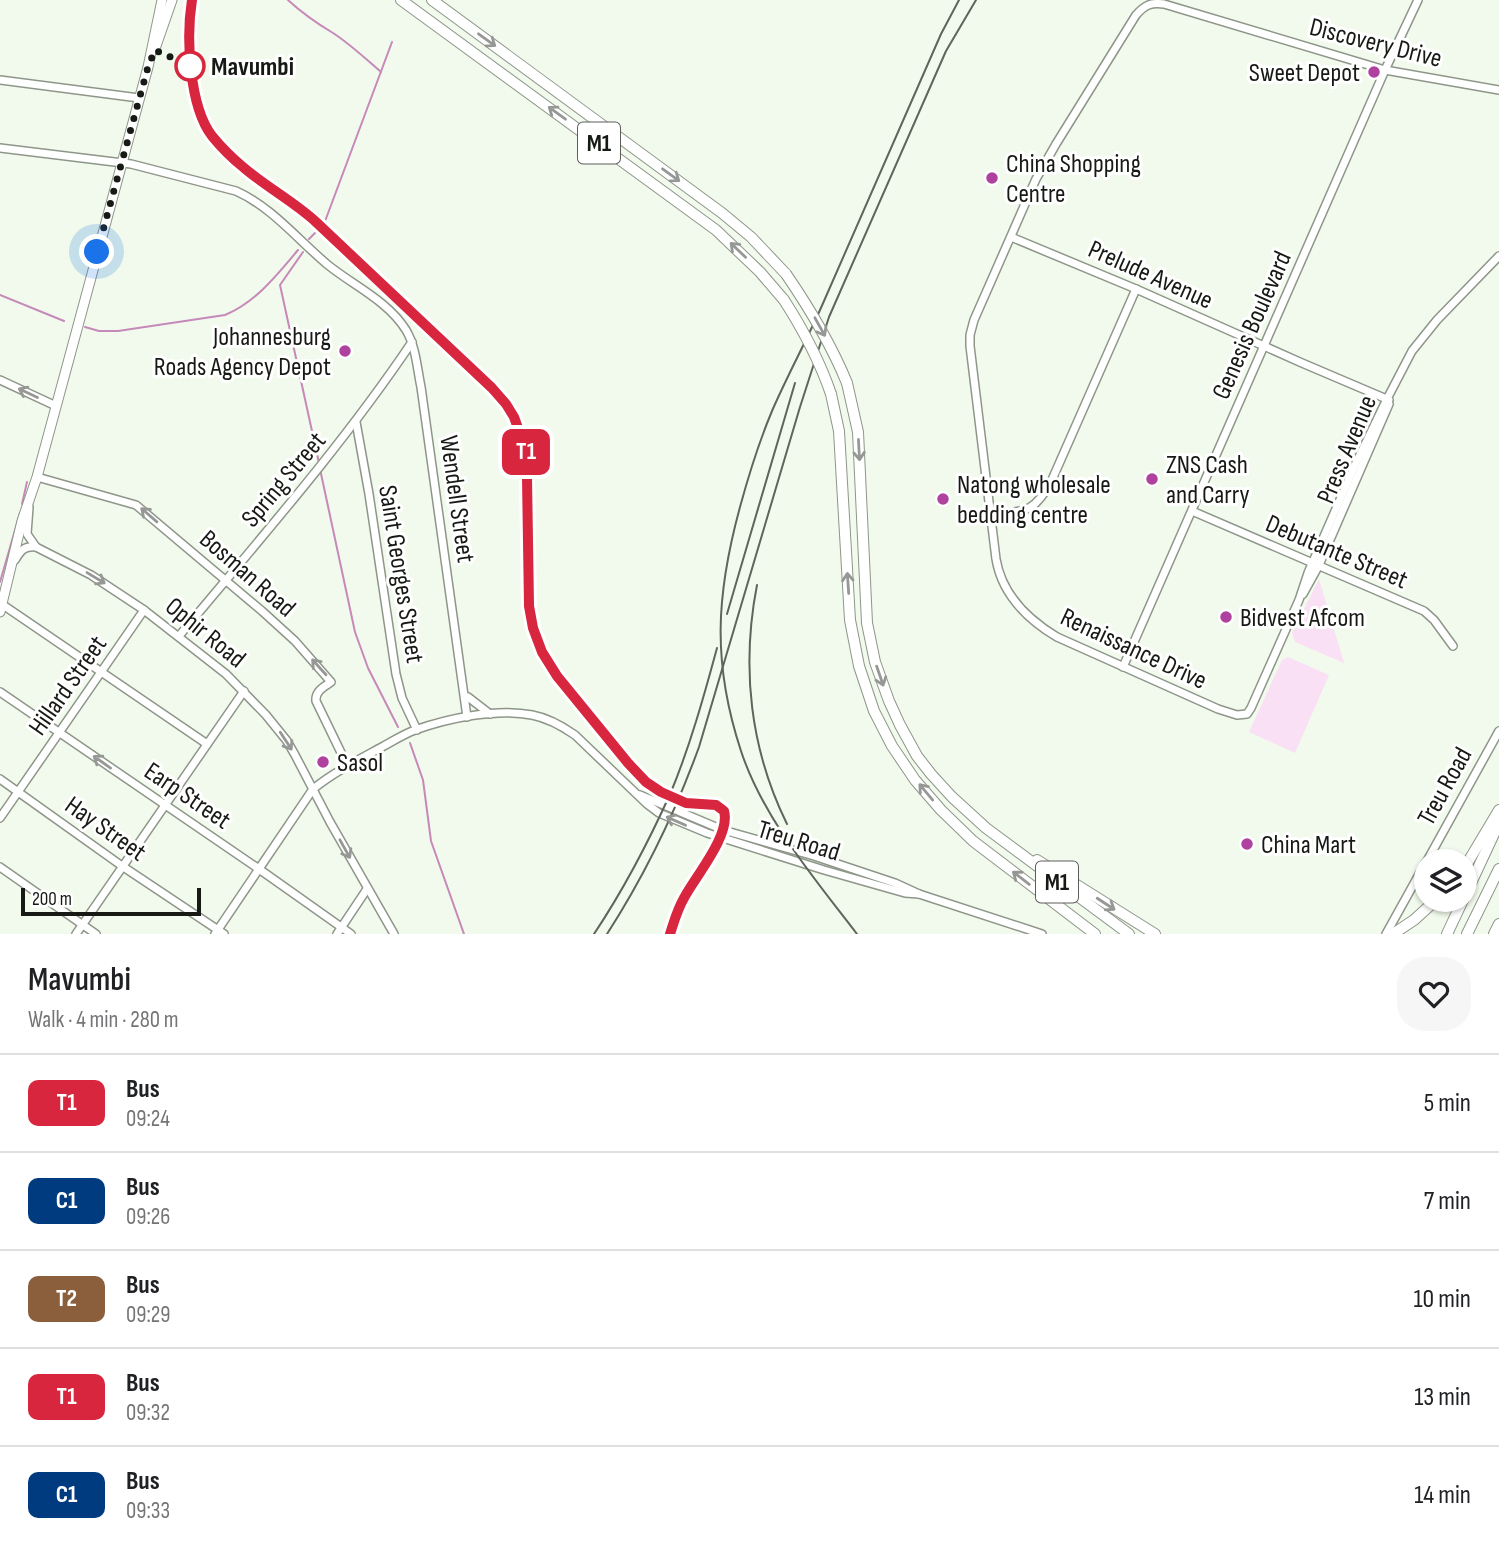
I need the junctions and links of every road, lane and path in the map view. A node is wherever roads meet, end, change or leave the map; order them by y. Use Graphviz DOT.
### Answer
graph roads {
  1 [pos="162,0"];
  2 [pos="172,0"];
  3 [pos="401,0"];
  4 [pos="432,0"];
  5 [pos="1418,0"];
  6 [pos="1164,4"];
  7 [pos="148,67"];
  8 [pos="1385,70"];
  9 [pos="0,80"];
  10 [pos="1499,90"];
  11 [pos="139,98"];
  12 [pos="0,148"];
  13 [pos="122,163"];
  14 [pos="1011,237"];
  15 [pos="1499,256"];
  16 [pos="1136,289"];
  17 [pos="412,342"];
  18 [pos="1265,347"];
  19 [pos="0,380"];
  20 [pos="1389,399"];
  21 [pos="56,406"];
  22 [pos="356,422"];
  23 [pos="1369,444"];
  24 [pos="37,477"];
  25 [pos="29,503"];
  26 [pos="1192,511"];
  27 [pos="991,514"];
  28 [pos="36,547"];
  29 [pos="1326,549"];
  30 [pos="1316,564"];
  31 [pos="11,567"];
  32 [pos="1333,570"];
  33 [pos="1315,574"];
  34 [pos="226,580"];
  35 [pos="1299,600"];
  36 [pos="1,607"];
  37 [pos="144,610"];
  38 [pos="179,636"];
  39 [pos="1453,646"];
  40 [pos="460,661"];
  41 [pos="1123,667"];
  42 [pos="101,673"];
  43 [pos="244,691"];
  44 [pos="0,692"];
  45 [pos="468,697"];
  46 [pos="490,714"];
  47 [pos="1241,715"];
  48 [pos="470,717"];
  49 [pos="413,731"];
  50 [pos="1499,731"];
  51 [pos="60,732"];
  52 [pos="207,744"];
  53 [pos="348,765"];
  54 [pos="0,779"];
  55 [pos="313,789"];
  56 [pos="18,792"];
  57 [pos="165,804"];
  58 [pos="1499,810"];
  59 [pos="0,818"];
  60 [pos="1499,823"];
  61 [pos="986,828"];
  62 [pos="1433,849"];
  63 [pos="1476,849"];
  64 [pos="122,866"];
  65 [pos="0,867"];
  66 [pos="259,869"];
  67 [pos="1477,870"];
  68 [pos="1499,870"];
  69 [pos="1414,883"];
  70 [pos="367,889"];
  71 [pos="1423,912"];
  72 [pos="1457,912"];
  73 [pos="1499,923"];
  74 [pos="83,925"];
  75 [pos="339,931"];
  76 [pos="219,933"];
  77 [pos="76,934"];
  78 [pos="96,934"];
  79 [pos="351,934"];
  80 [pos="394,934"];
  81 [pos="1042,934"];
  82 [pos="1095,934"];
  83 [pos="1129,934"];
  84 [pos="1155,934"];
  85 [pos="1386,934"];
  86 [pos="1393,934"];
  87 [pos="1447,934"];
  88 [pos="1468,934"];
  89 [pos="1494,934"];
  1 -- 7 [label="main road"];
  2 -- 7 [label="main road"];
  82 -- 3 [label="highway, M1, one-way, bridge"];
  4 -- 61 [label="highway, M1, one-way, bridge"];
  5 -- 8 [label="street, Genesis Boulevard"];
  6 -- 8 [label="street, Discovery Drive"];
  6 -- 14 [label="street, Renaissance Drive"];
  7 -- 11 [label="main road"];
  8 -- 10 [label="street, Discovery Drive"];
  8 -- 18 [label="street, Genesis Boulevard"];
  9 -- 11 [label="street"];
  11 -- 13 [label="main road"];
  12 -- 13 [label="street"];
  13 -- 17 [label="street"];
  13 -- 21 [label="main road"];
  14 -- 16 [label="street, Prelude Avenue"];
  14 -- 27 [label="street, Renaissance Drive"];
  15 -- 20 [label="street, Press Avenue"];
  16 -- 18 [label="street, Prelude Avenue"];
  16 -- 27 [label="street"];
  17 -- 22 [label="street, Spring Street"];
  17 -- 40 [label="street, Wendell Street"];
  18 -- 20 [label="street, Prelude Avenue"];
  18 -- 26 [label="street, Genesis Boulevard"];
  21 -- 19 [label="street, one-way"];
  20 -- 23 [label="street, Press Avenue"];
  21 -- 24 [label="main road"];
  22 -- 34 [label="street, Spring Street"];
  22 -- 49 [label="street, Saint Georges Street"];
  23 -- 29 [label="street, Press Avenue"];
  23 -- 30 [label="street, Press Avenue"];
  24 -- 25 [label="main road"];
  34 -- 24 [label="street, Bosman Road, one-way"];
  25 -- 28 [label="street"];
  25 -- 31 [label="main road"];
  26 -- 30 [label="street, Debutante Street"];
  26 -- 41 [label="street, Genesis Boulevard"];
  27 -- 41 [label="street, Renaissance Drive"];
  28 -- 31 [label="street"];
  28 -- 37 [label="street, Ophir Road, one-way"];
  29 -- 30 [label="street, Press Avenue"];
  29 -- 32 [label="street"];
  30 -- 32 [label="street, Debutante Street"];
  30 -- 33 [label="street, Press Avenue"];
  30 -- 35 [label="street, Press Avenue"];
  31 -- 36 [label="main road"];
  32 -- 33 [label="street"];
  32 -- 39 [label="street, Debutante Street"];
  33 -- 35 [label="street, Press Avenue"];
  34 -- 38 [label="street, Spring Street"];
  53 -- 34 [label="street, Bosman Road, one-way"];
  35 -- 47 [label="street, Press Avenue"];
  36 -- 42 [label="street"];
  37 -- 38 [label="street, Ophir Road"];
  37 -- 42 [label="street, Hillard Street"];
  38 -- 43 [label="street, Ophir Road"];
  40 -- 45 [label="street, Wendell Street"];
  40 -- 48 [label="street, Wendell Street"];
  41 -- 47 [label="street, Renaissance Drive"];
  42 -- 51 [label="street, Hillard Street"];
  42 -- 52 [label="street"];
  43 -- 52 [label="street"];
  43 -- 55 [label="street, Ophir Road, one-way"];
  44 -- 51 [label="street, Earp Street"];
  45 -- 46 [label="street"];
  45 -- 48 [label="street, Wendell Street"];
  46 -- 48 [label="street, Treu Road"];
  46 -- 81 [label="street, Treu Road"];
  48 -- 49 [label="street, Treu Road"];
  49 -- 53 [label="street, Treu Road"];
  50 -- 62 [label="street, Treu Road"];
  51 -- 56 [label="street, Hillard Street"];
  57 -- 51 [label="street, Earp Street, one-way"];
  52 -- 57 [label="street"];
  53 -- 55 [label="street, Treu Road"];
  54 -- 56 [label="street, Hay Street"];
  55 -- 66 [label="street"];
  55 -- 70 [label="street, Ophir Road, one-way"];
  56 -- 59 [label="street, Hillard Street"];
  56 -- 64 [label="street, Hay Street"];
  57 -- 64 [label="street"];
  57 -- 66 [label="street, Earp Street"];
  58 -- 63 [label="highway"];
  60 -- 67 [label="highway"];
  61 -- 83 [label="highway, M1"];
  61 -- 84 [label="highway, one-way"];
  64 -- 74 [label="street"];
  64 -- 76 [label="street, Hay Street"];
  65 -- 74 [label="street"];
  66 -- 75 [label="street, Earp Street"];
  66 -- 76 [label="street"];
  68 -- 88 [label="highway"];
  69 -- 85 [label="street, Treu Road"];
  70 -- 75 [label="street"];
  70 -- 80 [label="street, Ophir Road"];
  71 -- 86 [label="highway"];
  72 -- 87 [label="highway"];
  73 -- 89 [label="highway"];
  74 -- 77 [label="street"];
  74 -- 78 [label="street"];
  75 -- 79 [label="street, Earp Street"];
}
